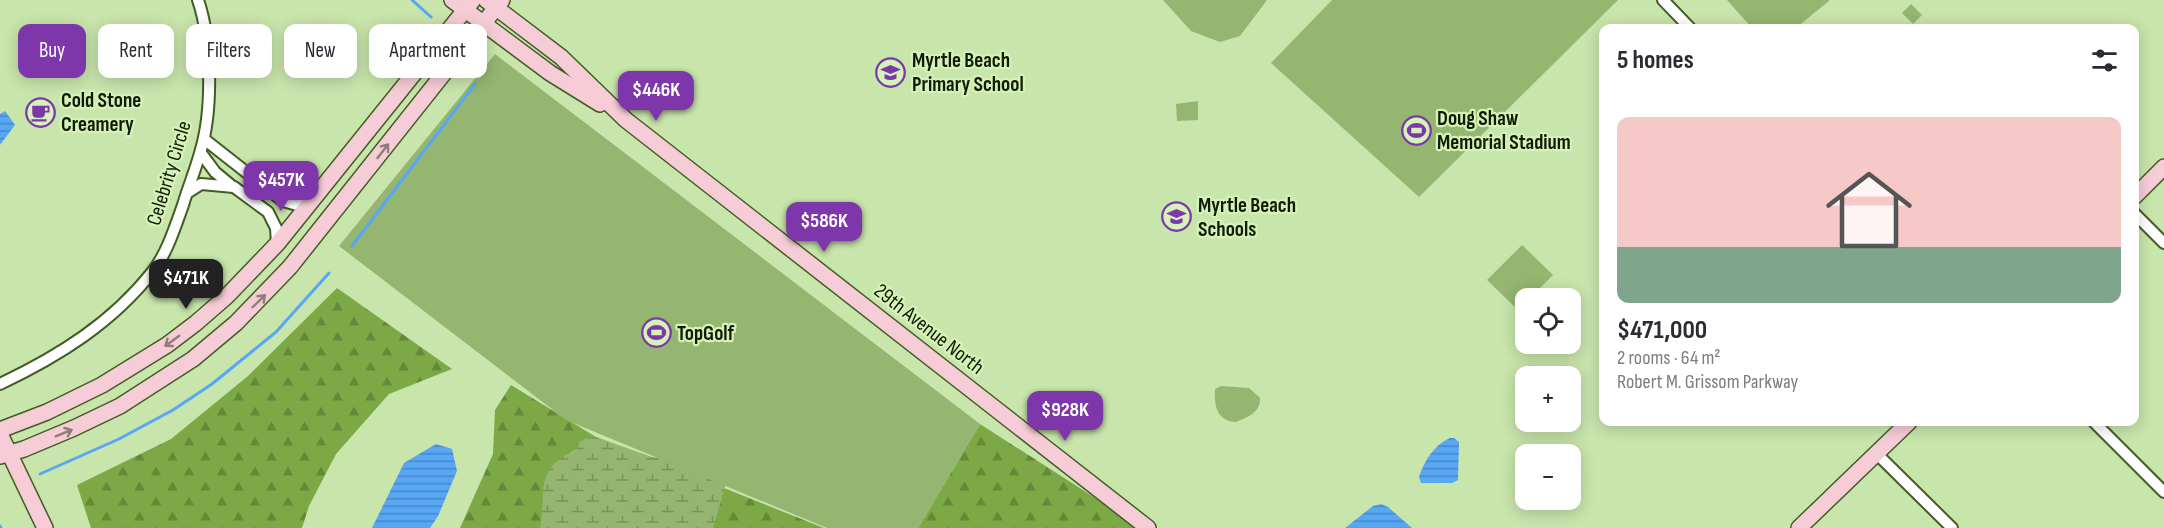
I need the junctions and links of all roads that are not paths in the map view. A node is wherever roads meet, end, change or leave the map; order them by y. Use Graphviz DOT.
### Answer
graph roads {
  1 [pos="198,0"];
  2 [pos="1663,0"];
  3 [pos="463,3"];
  4 [pos="494,3"];
  5 [pos="483,23"];
  6 [pos="1686,24"];
  7 [pos="626,120"];
  8 [pos="204,139"];
  9 [pos="201,153"];
  10 [pos="2164,168"];
  11 [pos="234,187"];
  12 [pos="2139,192"];
  13 [pos="187,193"];
  14 [pos="312,201"];
  15 [pos="2139,218"];
  16 [pos="2164,243"];
  17 [pos="277,244"];
  18 [pos="0,384"];
  19 [pos="1905,426"];
  20 [pos="2098,426"];
  21 [pos="0,432"];
  22 [pos="4,454"];
  23 [pos="1877,454"];
  24 [pos="2164,492"];
  25 [pos="45,528"];
  26 [pos="1149,528"];
  27 [pos="1799,528"];
  28 [pos="1952,528"];
  1 -- 8 [label="street, Celebrity Circle"];
  2 -- 6 [label="street"];
  3 -- 5 [label="main road, 29th Avenue North"];
  3 -- 14 [label="main road"];
  4 -- 5 [label="main road"];
  4 -- 7 [label="main road, 29th Avenue North"];
  5 -- 7 [label="main road, 29th Avenue North"];
  22 -- 5 [label="main road, one-way"];
  7 -- 26 [label="main road, 29th Avenue North"];
  8 -- 9 [label="street, Celebrity Circle"];
  8 -- 14 [label="street"];
  9 -- 11 [label="street"];
  9 -- 13 [label="street, Celebrity Circle"];
  10 -- 12 [label="main road"];
  11 -- 13 [label="street"];
  11 -- 17 [label="street"];
  13 -- 18 [label="street, Celebrity Circle"];
  14 -- 17 [label="main road"];
  15 -- 16 [label="street"];
  17 -- 21 [label="main road, one-way"];
  19 -- 23 [label="main road"];
  20 -- 24 [label="street"];
  21 -- 22 [label="main road"];
  22 -- 25 [label="main road"];
  23 -- 27 [label="main road"];
  23 -- 28 [label="street"];
}
